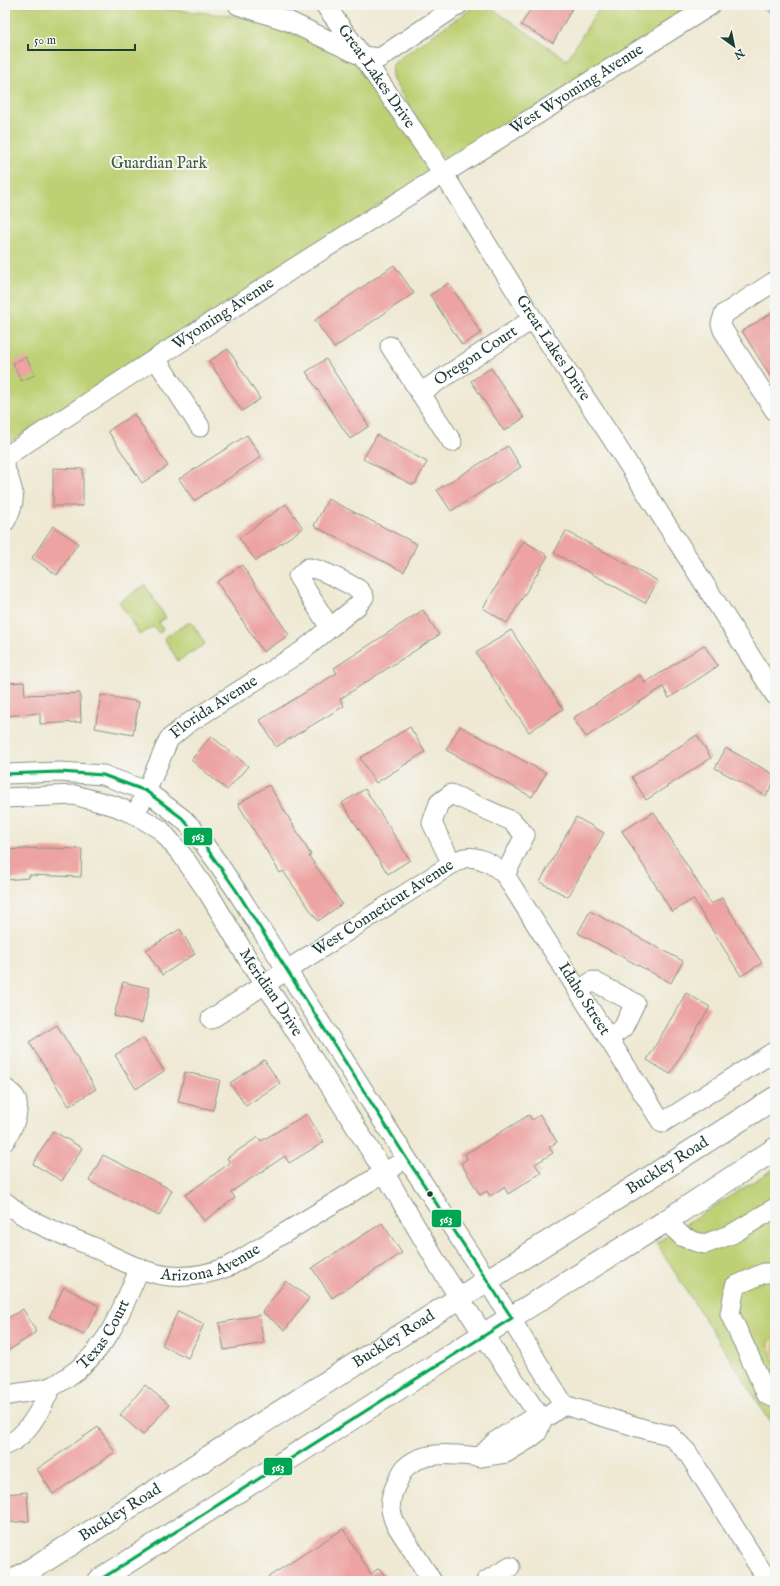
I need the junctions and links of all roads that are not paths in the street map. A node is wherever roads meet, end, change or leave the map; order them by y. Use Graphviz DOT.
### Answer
graph roads {
  1 [pos="238,5"];
  2 [pos="325,5"];
  3 [pos="458,5"];
  4 [pos="711,5"];
  5 [pos="362,56"];
  6 [pos="443,173"];
  7 [pos="775,281"];
  8 [pos="533,319"];
  9 [pos="390,346"];
  10 [pos="156,359"];
  11 [pos="420,393"];
  12 [pos="775,411"];
  13 [pos="200,427"];
  14 [pos="452,442"];
  15 [pos="5,457"];
  16 [pos="5,468"];
  17 [pos="5,522"];
  18 [pos="330,628"];
  19 [pos="775,695"];
  20 [pos="5,774"];
  21 [pos="146,791"];
  22 [pos="5,798"];
  23 [pos="136,815"];
  24 [pos="452,864"];
  25 [pos="505,876"];
  26 [pos="286,971"];
  27 [pos="264,985"];
  28 [pos="578,991"];
  29 [pos="212,1019"];
  30 [pos="608,1038"];
  31 [pos="775,1051"];
  32 [pos="5,1088"];
  33 [pos="775,1098"];
  34 [pos="5,1140"];
  35 [pos="775,1149"];
  36 [pos="406,1159"];
  37 [pos="384,1172"];
  38 [pos="5,1202"];
  39 [pos="775,1208"];
  40 [pos="666,1221"];
  41 [pos="140,1268"];
  42 [pos="775,1273"];
  43 [pos="488,1281"];
  44 [pos="460,1298"];
  45 [pos="512,1318"];
  46 [pos="484,1335"];
  47 [pos="51,1387"];
  48 [pos="5,1396"];
  49 [pos="775,1398"];
  50 [pos="564,1406"];
  51 [pos="542,1420"];
  52 [pos="5,1445"];
  53 [pos="510,1567"];
  54 [pos="14,1576"];
  55 [pos="98,1581"];
  56 [pos="432,1581"];
  57 [pos="486,1581"];
  58 [pos="768,1581"];
  1 -- 5 [label="street"];
  2 -- 5 [label="street, Great Lakes Drive"];
  3 -- 5 [label="street"];
  4 -- 6 [label="street, West Wyoming Avenue"];
  5 -- 6 [label="street, Great Lakes Drive"];
  6 -- 8 [label="street, Great Lakes Drive"];
  6 -- 10 [label="street, Wyoming Avenue"];
  7 -- 12 [label="street"];
  8 -- 11 [label="street, Oregon Court"];
  8 -- 19 [label="street, Great Lakes Drive"];
  9 -- 11 [label="street, Oregon Court"];
  10 -- 13 [label="street"];
  10 -- 15 [label="street, Wyoming Avenue"];
  11 -- 14 [label="street, Oregon Court"];
  16 -- 17 [label="street"];
  18 -- 21 [label="street, Florida Avenue"];
  20 -- 21 [label="street, Meridian Drive"];
  21 -- 23 [label="street, Florida Avenue"];
  21 -- 26 [label="street, Meridian Drive"];
  22 -- 23 [label="street, Meridian Drive"];
  23 -- 27 [label="street, Meridian Drive"];
  24 -- 25 [label="street, West Conneticut Avenue"];
  24 -- 25 [label="street"];
  24 -- 26 [label="street, West Conneticut Avenue"];
  25 -- 28 [label="street, Idaho Street"];
  26 -- 27 [label="street, West Conneticut Avenue"];
  26 -- 36 [label="street, Meridian Drive"];
  27 -- 29 [label="street, West Conneticut Avenue"];
  27 -- 37 [label="street, Meridian Drive"];
  28 -- 30 [label="street, Idaho Street"];
  28 -- 30 [label="street"];
  30 -- 31 [label="street, Idaho Street"];
  32 -- 34 [label="street"];
  33 -- 43 [label="highway, Buckley Road"];
  35 -- 40 [label="highway"];
  36 -- 37 [label="street, Arizona Avenue"];
  36 -- 43 [label="street, Meridian Drive"];
  37 -- 41 [label="street, Arizona Avenue"];
  37 -- 44 [label="street, Meridian Drive"];
  38 -- 41 [label="street, Arizona Avenue"];
  39 -- 40 [label="street"];
  40 -- 45 [label="highway"];
  41 -- 47 [label="street, Texas Court"];
  42 -- 49 [label="street"];
  43 -- 44 [label="highway, Buckley Road"];
  43 -- 45 [label="street, Meridian Drive"];
  44 -- 46 [label="street, Meridian Drive"];
  44 -- 54 [label="highway, Buckley Road"];
  45 -- 46 [label="highway"];
  45 -- 50 [label="street, Meridian Drive"];
  46 -- 51 [label="street, Meridian Drive"];
  46 -- 55 [label="highway"];
  47 -- 48 [label="street, Texas Court"];
  47 -- 52 [label="street"];
  50 -- 51 [label="street"];
  50 -- 58 [label="street"];
  51 -- 56 [label="street"];
  53 -- 57 [label="street"];
}
